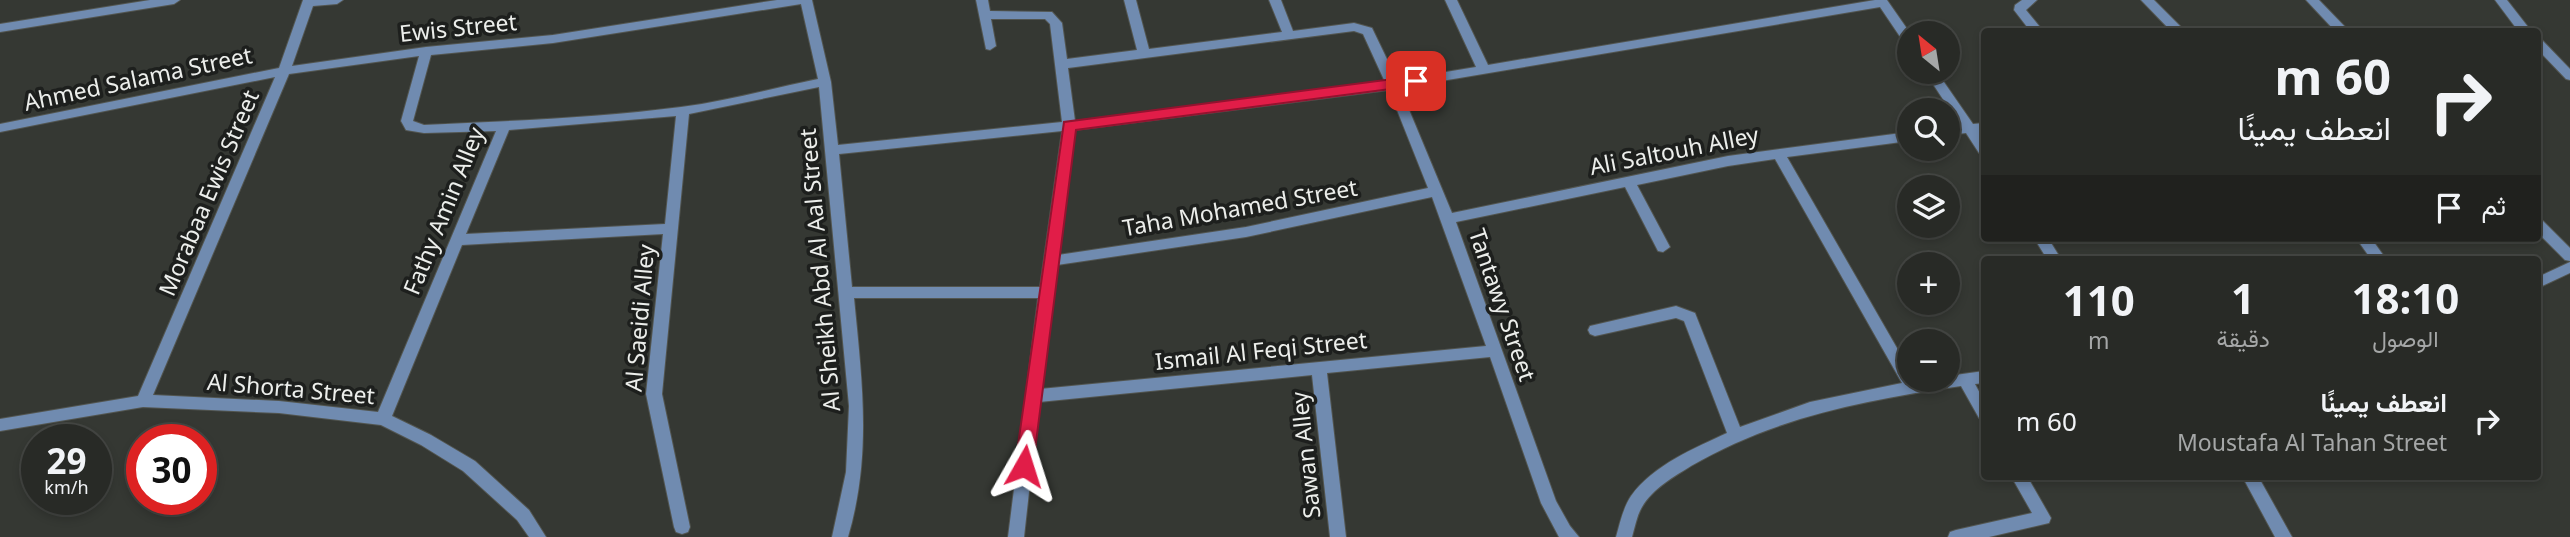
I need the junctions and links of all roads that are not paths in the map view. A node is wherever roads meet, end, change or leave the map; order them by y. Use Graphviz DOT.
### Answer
graph roads {
  1 [pos="174,0"];
  2 [pos="337,0"];
  3 [pos="804,0"];
  4 [pos="982,0"];
  5 [pos="1130,0"];
  6 [pos="1275,0"];
  7 [pos="1451,0"];
  8 [pos="2031,0"];
  9 [pos="2147,0"];
  10 [pos="2312,0"];
  11 [pos="2501,0"];
  12 [pos="308,2"];
  13 [pos="1882,2"];
  14 [pos="984,15"];
  15 [pos="1897,24"];
  16 [pos="0,28"];
  17 [pos="2035,28"];
  18 [pos="2176,28"];
  19 [pos="2340,28"];
  20 [pos="2524,28"];
  21 [pos="1289,35"];
  22 [pos="990,46"];
  23 [pos="2541,46"];
  24 [pos="426,51"];
  25 [pos="1144,53"];
  26 [pos="1063,64"];
  27 [pos="1484,70"];
  28 [pos="284,71"];
  29 [pos="2570,76"];
  30 [pos="825,82"];
  31 [pos="1939,84"];
  32 [pos="1393,85"];
  33 [pos="683,111"];
  34 [pos="1069,126"];
  35 [pos="504,127"];
  36 [pos="1981,127"];
  37 [pos="0,128"];
  38 [pos="1970,128"];
  39 [pos="1960,129"];
  40 [pos="1897,138"];
  41 [pos="1981,145"];
  42 [pos="832,150"];
  43 [pos="1778,153"];
  44 [pos="1628,181"];
  45 [pos="1436,191"];
  46 [pos="1447,219"];
  47 [pos="2541,228"];
  48 [pos="671,229"];
  49 [pos="457,240"];
  50 [pos="2366,242"];
  51 [pos="1663,247"];
  52 [pos="2377,256"];
  53 [pos="2570,256"];
  54 [pos="1051,261"];
  55 [pos="2570,267"];
  56 [pos="2541,282"];
  57 [pos="1047,292"];
  58 [pos="846,293"];
  59 [pos="1595,330"];
  60 [pos="1494,351"];
  61 [pos="1897,361"];
  62 [pos="1319,368"];
  63 [pos="1981,377"];
  64 [pos="1965,380"];
  65 [pos="1960,381"];
  66 [pos="1897,389"];
  67 [pos="1032,396"];
  68 [pos="144,401"];
  69 [pos="1981,409"];
  70 [pos="383,419"];
  71 [pos="0,425"];
  72 [pos="1736,435"];
  73 [pos="2021,480"];
  74 [pos="2252,480"];
  75 [pos="682,527"];
  76 [pos="538,537"];
  77 [pos="840,537"];
  78 [pos="1016,537"];
  79 [pos="1338,537"];
  80 [pos="1571,537"];
  81 [pos="1624,537"];
  82 [pos="1956,537"];
  83 [pos="2284,537"];
  1 -- 16 [label="street"];
  2 -- 12 [label="street"];
  3 -- 24 [label="street, Ewis Street"];
  3 -- 30 [label="street, Al Sheikh Abd Al Aal Street"];
  4 -- 14 [label="street"];
  5 -- 25 [label="street"];
  6 -- 21 [label="street"];
  7 -- 27 [label="street"];
  8 -- 17 [label="street"];
  9 -- 18 [label="street"];
  10 -- 19 [label="street"];
  11 -- 20 [label="street"];
  12 -- 28 [label="street, Morabaa Ewis Street"];
  13 -- 15 [label="street"];
  13 -- 27 [label="street"];
  14 -- 22 [label="street"];
  14 -- 26 [label="street"];
  21 -- 25 [label="street"];
  21 -- 32 [label="street, Tantawy Street"];
  23 -- 29 [label="street"];
  24 -- 28 [label="street, Ewis Street"];
  24 -- 35 [label="street"];
  25 -- 26 [label="street"];
  26 -- 34 [label="street"];
  27 -- 32 [label="street"];
  28 -- 37 [label="street, Ahmed Salama Street"];
  28 -- 68 [label="street, Morabaa Ewis Street"];
  30 -- 33 [label="street, Fathy Amin Alley"];
  30 -- 42 [label="street, Al Sheikh Abd Al Aal Street"];
  31 -- 38 [label="street"];
  32 -- 34 [label="street"];
  32 -- 45 [label="street, Tantawy Street"];
  33 -- 35 [label="street, Fathy Amin Alley"];
  33 -- 48 [label="street, Al Saeidi Alley"];
  34 -- 42 [label="street"];
  34 -- 54 [label="street"];
  35 -- 49 [label="street, Fathy Amin Alley"];
  36 -- 38 [label="street"];
  38 -- 39 [label="street"];
  38 -- 41 [label="street"];
  40 -- 43 [label="street, Ali Saltouh Alley"];
  42 -- 58 [label="street, Al Sheikh Abd Al Aal Street"];
  43 -- 44 [label="street, Ali Saltouh Alley"];
  43 -- 61 [label="street"];
  44 -- 46 [label="street, Ali Saltouh Alley"];
  44 -- 51 [label="street"];
  45 -- 46 [label="street, Tantawy Street"];
  45 -- 54 [label="street, Taha Mohamed Street"];
  46 -- 60 [label="street, Tantawy Street"];
  47 -- 53 [label="street"];
  48 -- 49 [label="street"];
  48 -- 75 [label="street, Al Saeidi Alley"];
  49 -- 70 [label="street, Fathy Amin Alley"];
  50 -- 52 [label="street"];
  54 -- 57 [label="street"];
  55 -- 56 [label="street"];
  57 -- 58 [label="street"];
  57 -- 67 [label="street"];
  58 -- 77 [label="street, Al Sheikh Abd Al Aal Street"];
  59 -- 72 [label="street"];
  60 -- 62 [label="street, Ismail Al Feqi Street"];
  60 -- 80 [label="street, Tantawy Street"];
  62 -- 67 [label="street, Ismail Al Feqi Street"];
  62 -- 79 [label="street, Sawan Alley"];
  63 -- 64 [label="street"];
  64 -- 65 [label="street"];
  64 -- 69 [label="street"];
  66 -- 72 [label="street"];
  67 -- 78 [label="street"];
  68 -- 70 [label="street, Al Shorta Street"];
  68 -- 71 [label="street, Al Shorta Street"];
  70 -- 76 [label="street, Al Shorta Street"];
  72 -- 81 [label="street"];
  73 -- 82 [label="street"];
  74 -- 83 [label="street"];
}
